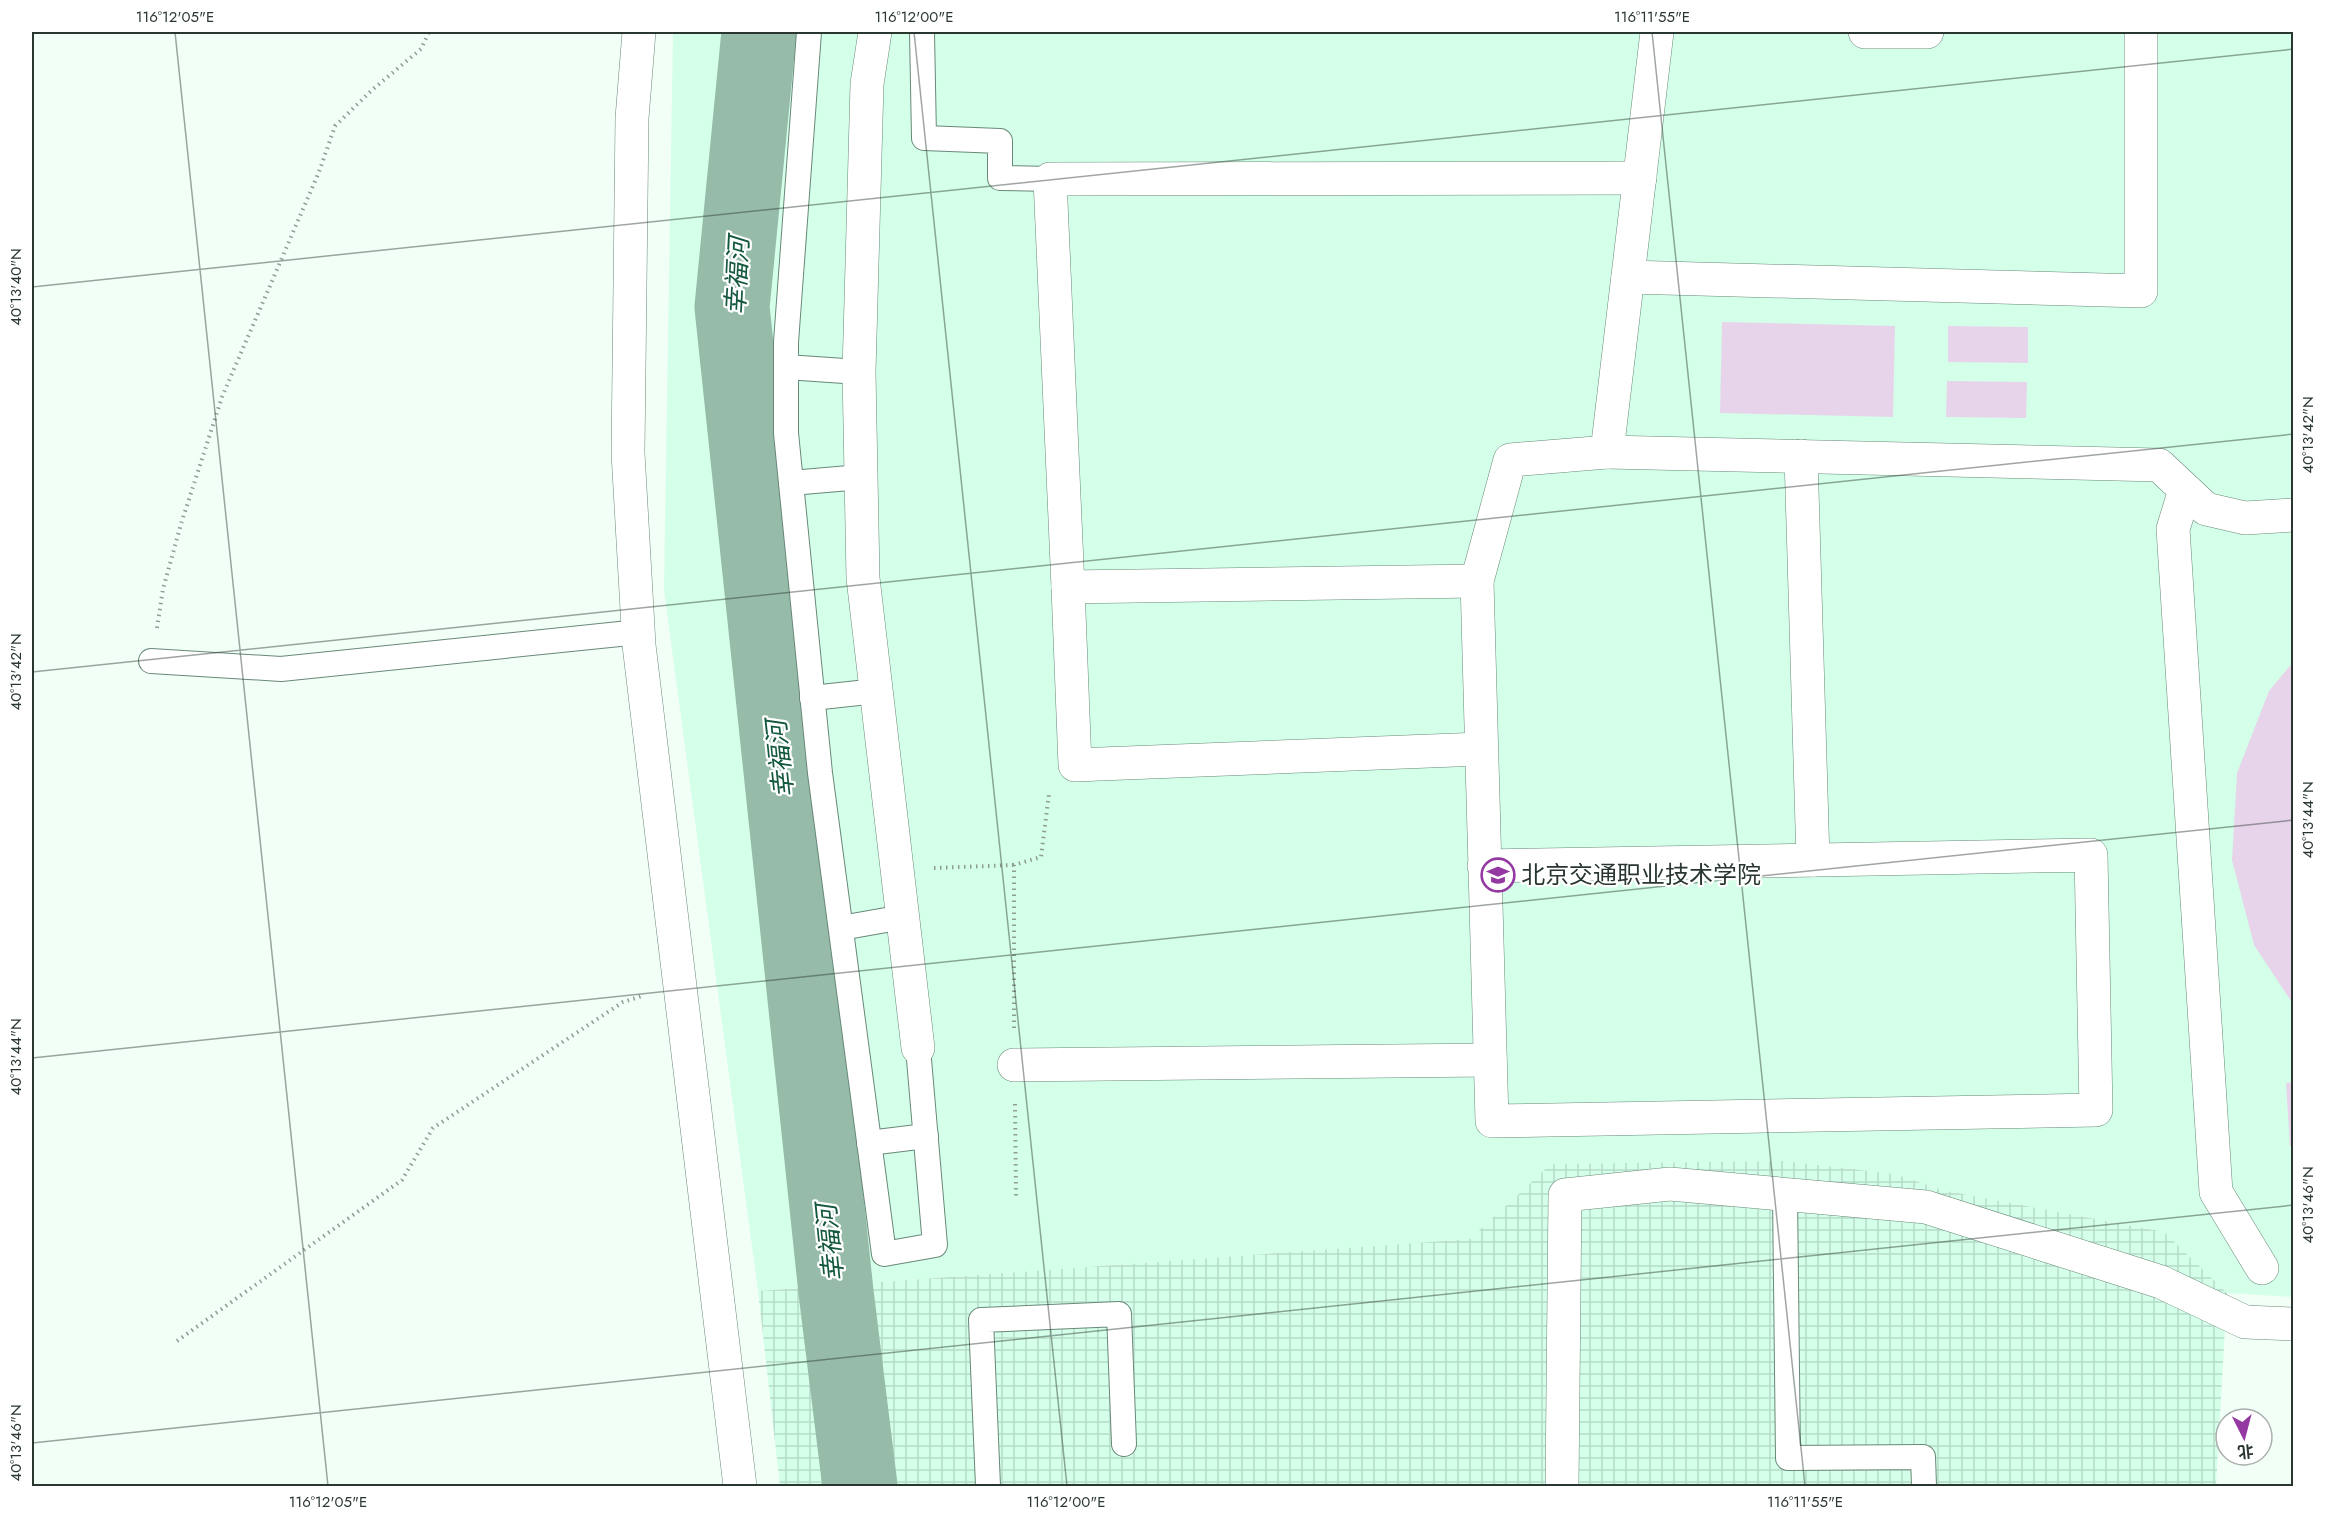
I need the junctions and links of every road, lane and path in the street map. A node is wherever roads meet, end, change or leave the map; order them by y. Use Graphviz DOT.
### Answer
graph roads {
  1 [pos="429,32"];
  2 [pos="639,32"];
  3 [pos="809,32"];
  4 [pos="875,32"];
  5 [pos="922,32"];
  6 [pos="1657,32"];
  7 [pos="1865,32"];
  8 [pos="1927,32"];
  9 [pos="2141,32"];
  10 [pos="1050,178"];
  11 [pos="1640,178"];
  12 [pos="1628,277"];
  13 [pos="786,366"];
  14 [pos="859,372"];
  15 [pos="1607,452"];
  16 [pos="1802,456"];
  17 [pos="861,477"];
  18 [pos="791,483"];
  19 [pos="2185,490"];
  20 [pos="2294,515"];
  21 [pos="1477,581"];
  22 [pos="1068,587"];
  23 [pos="639,632"];
  24 [pos="152,662"];
  25 [pos="877,691"];
  26 [pos="812,698"];
  27 [pos="1481,748"];
  28 [pos="1075,765"];
  29 [pos="1813,860"];
  30 [pos="1014,865"];
  31 [pos="1484,866"];
  32 [pos="898,869"];
  33 [pos="903,918"];
  34 [pos="841,928"];
  35 [pos="680,983"];
  36 [pos="918,1048"];
  37 [pos="1490,1060"];
  38 [pos="1014,1065"];
  39 [pos="926,1136"];
  40 [pos="869,1143"];
  41 [pos="1785,1194"];
  42 [pos="1016,1196"];
  43 [pos="2262,1268"];
  44 [pos="2294,1324"];
  45 [pos="177,1341"];
  46 [pos="1124,1444"];
  47 [pos="740,1486"];
  48 [pos="988,1486"];
  49 [pos="1562,1486"];
  50 [pos="1923,1486"];
  1 -- 24 [label="path"];
  2 -- 23 [label="street"];
  3 -- 13 [label="lane"];
  4 -- 14 [label="street"];
  5 -- 10 [label="lane"];
  6 -- 11 [label="street"];
  7 -- 8 [label="street"];
  9 -- 12 [label="street"];
  10 -- 11 [label="street"];
  10 -- 22 [label="street"];
  11 -- 12 [label="street"];
  12 -- 15 [label="street"];
  13 -- 14 [label="lane"];
  13 -- 18 [label="lane"];
  14 -- 17 [label="street"];
  15 -- 16 [label="street"];
  15 -- 21 [label="street"];
  16 -- 19 [label="street"];
  16 -- 29 [label="street"];
  17 -- 18 [label="lane"];
  17 -- 25 [label="street"];
  18 -- 26 [label="lane"];
  19 -- 20 [label="street"];
  19 -- 43 [label="street"];
  21 -- 22 [label="street"];
  21 -- 27 [label="street"];
  22 -- 28 [label="street"];
  23 -- 24 [label="lane"];
  23 -- 35 [label="street"];
  25 -- 26 [label="lane"];
  25 -- 32 [label="street"];
  26 -- 34 [label="lane"];
  27 -- 28 [label="street"];
  27 -- 31 [label="street"];
  28 -- 30 [label="path"];
  29 -- 31 [label="street"];
  29 -- 37 [label="street"];
  30 -- 32 [label="path"];
  30 -- 38 [label="path"];
  31 -- 37 [label="street"];
  32 -- 33 [label="street"];
  33 -- 34 [label="lane"];
  33 -- 36 [label="street"];
  34 -- 40 [label="lane"];
  35 -- 45 [label="path"];
  35 -- 47 [label="street"];
  36 -- 39 [label="lane"];
  37 -- 38 [label="street"];
  38 -- 42 [label="path"];
  39 -- 40 [label="lane"];
  39 -- 40 [label="lane"];
  41 -- 44 [label="street"];
  41 -- 49 [label="street"];
  41 -- 50 [label="lane"];
  46 -- 48 [label="lane"];
}
